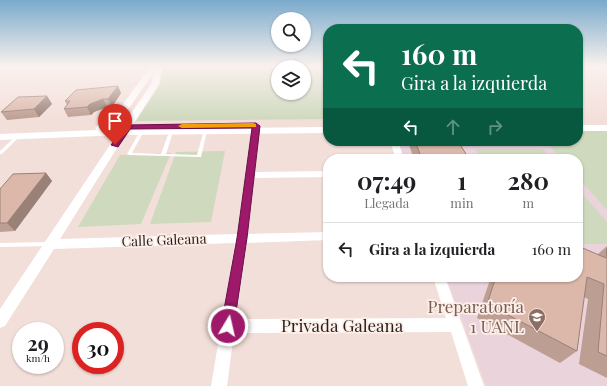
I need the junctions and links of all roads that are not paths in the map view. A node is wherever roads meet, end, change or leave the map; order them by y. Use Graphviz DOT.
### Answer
graph roads {
  1 [pos="141,84"];
  2 [pos="150,84"];
  3 [pos="155,84"];
  4 [pos="607,122"];
  5 [pos="583,123"];
  6 [pos="323,125"];
  7 [pos="100,128"];
  8 [pos="257,128"];
  9 [pos="583,128"];
  10 [pos="607,128"];
  11 [pos="125,130"];
  12 [pos="323,130"];
  13 [pos="0,131"];
  14 [pos="205,131"];
  15 [pos="171,132"];
  16 [pos="141,133"];
  17 [pos="17,136"];
  18 [pos="0,137"];
  19 [pos="0,153"];
  20 [pos="163,156"];
  21 [pos="323,174"];
  22 [pos="250,175"];
  23 [pos="323,236"];
  24 [pos="242,238"];
  25 [pos="52,244"];
  26 [pos="0,245"];
  27 [pos="441,282"];
  28 [pos="0,322"];
  29 [pos="456,325"];
  30 [pos="228,326"];
  31 [pos="219,386"];
  32 [pos="476,386"];
  1 -- 7 [label="street"];
  2 -- 11 [label="street"];
  3 -- 11 [label="street"];
  4 -- 5 [label="street"];
  6 -- 8 [label="street"];
  7 -- 11 [label="street"];
  7 -- 13 [label="street"];
  8 -- 11 [label="street"];
  8 -- 12 [label="street"];
  8 -- 14 [label="street"];
  8 -- 22 [label="street"];
  9 -- 10 [label="street"];
  11 -- 16 [label="street"];
  11 -- 17 [label="street"];
  11 -- 25 [label="street"];
  14 -- 15 [label="street"];
  14 -- 20 [label="lane"];
  15 -- 16 [label="street"];
  15 -- 20 [label="lane"];
  16 -- 20 [label="lane"];
  17 -- 18 [label="street"];
  17 -- 19 [label="lane"];
  21 -- 22 [label="street"];
  22 -- 24 [label="street"];
  23 -- 24 [label="street, Calle Galeana"];
  24 -- 25 [label="street, Calle Galeana"];
  24 -- 30 [label="street"];
  25 -- 26 [label="lane, Calle Galeana"];
  25 -- 28 [label="street"];
  27 -- 29 [label="street"];
  29 -- 30 [label="street, Privada Galeana"];
  29 -- 32 [label="street"];
  30 -- 31 [label="street"];
}
